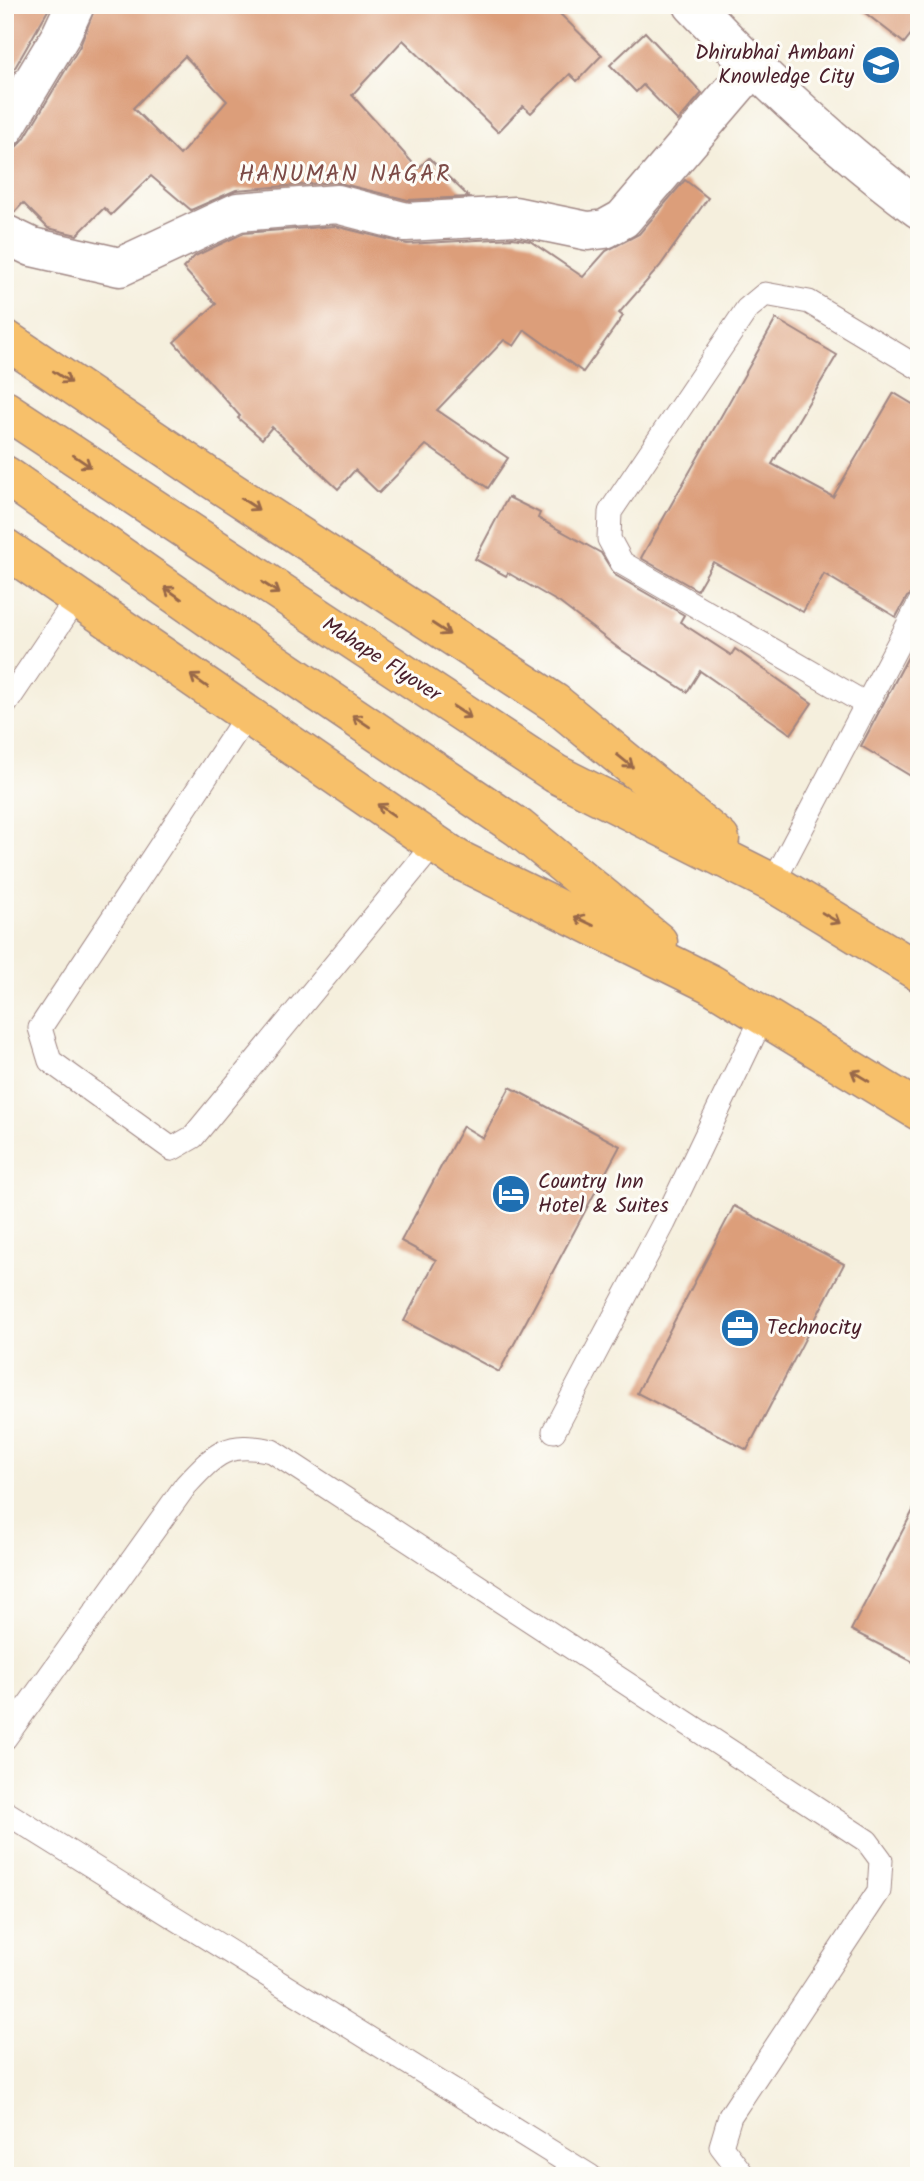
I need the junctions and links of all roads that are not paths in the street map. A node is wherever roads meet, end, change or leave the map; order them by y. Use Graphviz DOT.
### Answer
graph roads {
  1 [pos="75,5"];
  2 [pos="693,5"];
  3 [pos="752,68"];
  4 [pos="5,128"];
  5 [pos="919,209"];
  6 [pos="5,234"];
  7 [pos="5,339"];
  8 [pos="919,368"];
  9 [pos="5,410"];
  10 [pos="5,475"];
  11 [pos="5,548"];
  12 [pos="78,598"];
  13 [pos="919,604"];
  14 [pos="866,704"];
  15 [pos="5,705"];
  16 [pos="247,715"];
  17 [pos="435,843"];
  18 [pos="773,883"];
  19 [pos="919,972"];
  20 [pos="711,984"];
  21 [pos="762,1016"];
  22 [pos="919,1111"];
  23 [pos="554,1431"];
  24 [pos="5,1738"];
  25 [pos="5,1812"];
  26 [pos="590,2176"];
  27 [pos="744,2176"];
  1 -- 4 [label="street"];
  2 -- 3 [label="street"];
  3 -- 5 [label="street"];
  3 -- 6 [label="street"];
  7 -- 18 [label="main road, one-way"];
  8 -- 14 [label="lane"];
  9 -- 18 [label="main road, Mahape Flyover, one-way"];
  20 -- 10 [label="main road, one-way"];
  11 -- 12 [label="main road"];
  12 -- 15 [label="lane"];
  16 -- 12 [label="main road, one-way"];
  13 -- 14 [label="lane"];
  14 -- 18 [label="lane"];
  17 -- 16 [label="main road, one-way"];
  16 -- 17 [label="lane"];
  20 -- 17 [label="main road, one-way"];
  18 -- 19 [label="main road, one-way"];
  20 -- 21 [label="main road"];
  22 -- 21 [label="main road, one-way"];
  21 -- 23 [label="lane"];
  24 -- 27 [label="lane"];
  25 -- 26 [label="lane"];
}
